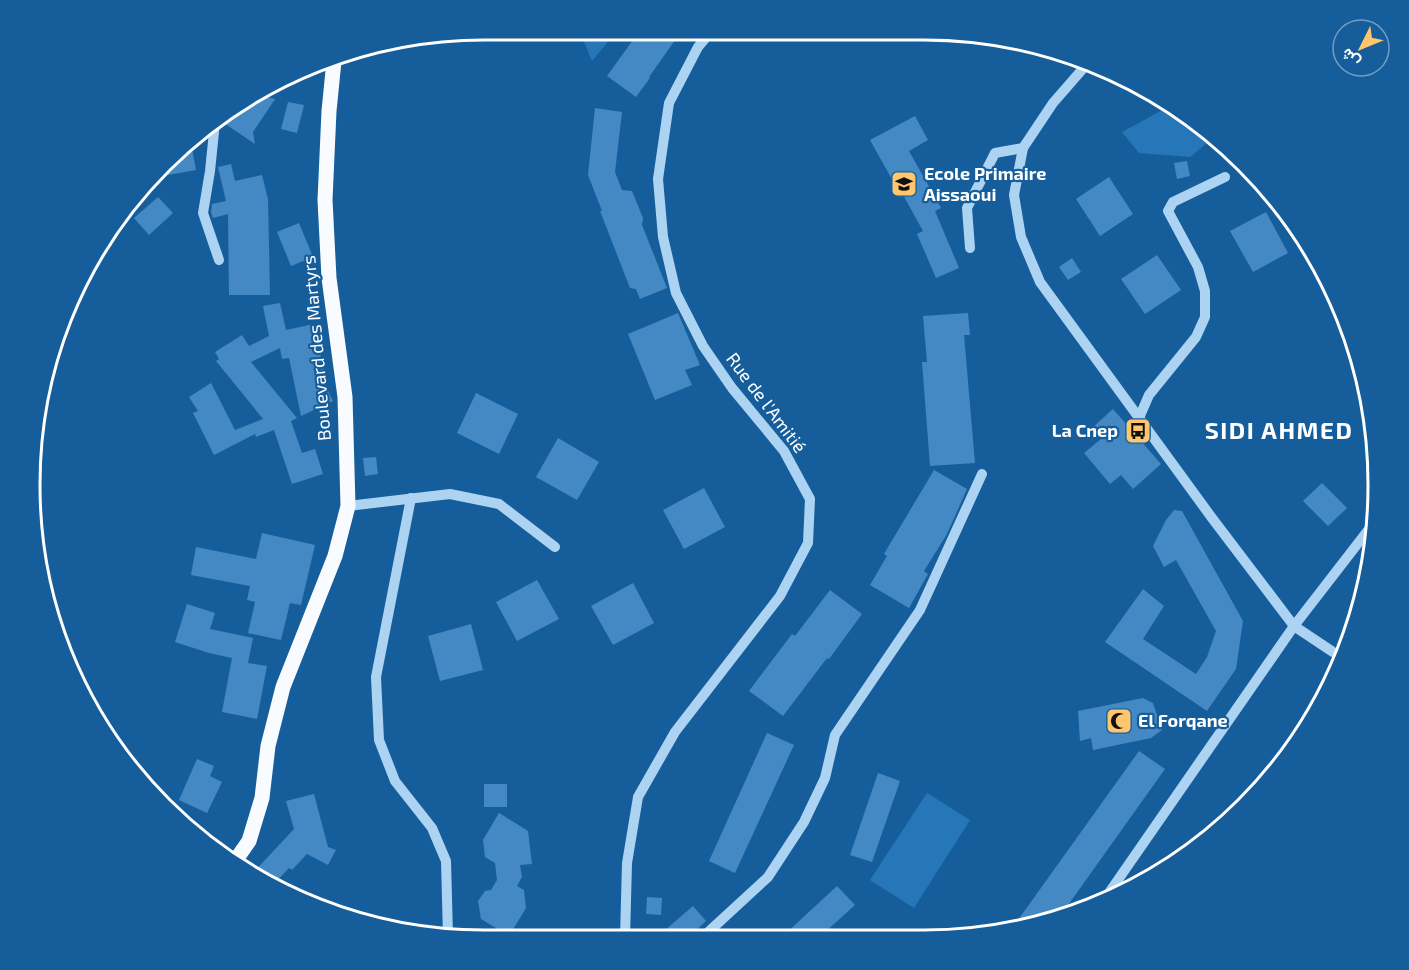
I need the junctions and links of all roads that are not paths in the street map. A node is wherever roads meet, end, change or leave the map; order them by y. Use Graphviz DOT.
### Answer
graph roads {
  1 [pos="704,40"];
  2 [pos="333,67"];
  3 [pos="1082,70"];
  4 [pos="214,132"];
  5 [pos="1023,148"];
  6 [pos="1226,177"];
  7 [pos="970,248"];
  8 [pos="219,260"];
  9 [pos="1139,418"];
  10 [pos="982,474"];
  11 [pos="411,498"];
  12 [pos="348,506"];
  13 [pos="1366,533"];
  14 [pos="555,547"];
  15 [pos="1294,626"];
  16 [pos="1336,653"];
  17 [pos="239,856"];
  18 [pos="1112,888"];
  19 [pos="448,928"];
  20 [pos="624,930"];
  21 [pos="711,930"];
  1 -- 20 [label="street, Rue de l'Amitié"];
  2 -- 12 [label="main road, Boulevard des Martyrs"];
  3 -- 5 [label="street"];
  4 -- 8 [label="street"];
  5 -- 7 [label="street"];
  5 -- 9 [label="street"];
  6 -- 9 [label="street"];
  9 -- 15 [label="street"];
  10 -- 21 [label="street"];
  11 -- 12 [label="street"];
  11 -- 14 [label="street"];
  11 -- 19 [label="street"];
  12 -- 17 [label="main road, Boulevard des Martyrs"];
  13 -- 15 [label="street"];
  15 -- 16 [label="street"];
  15 -- 18 [label="street"];
}
